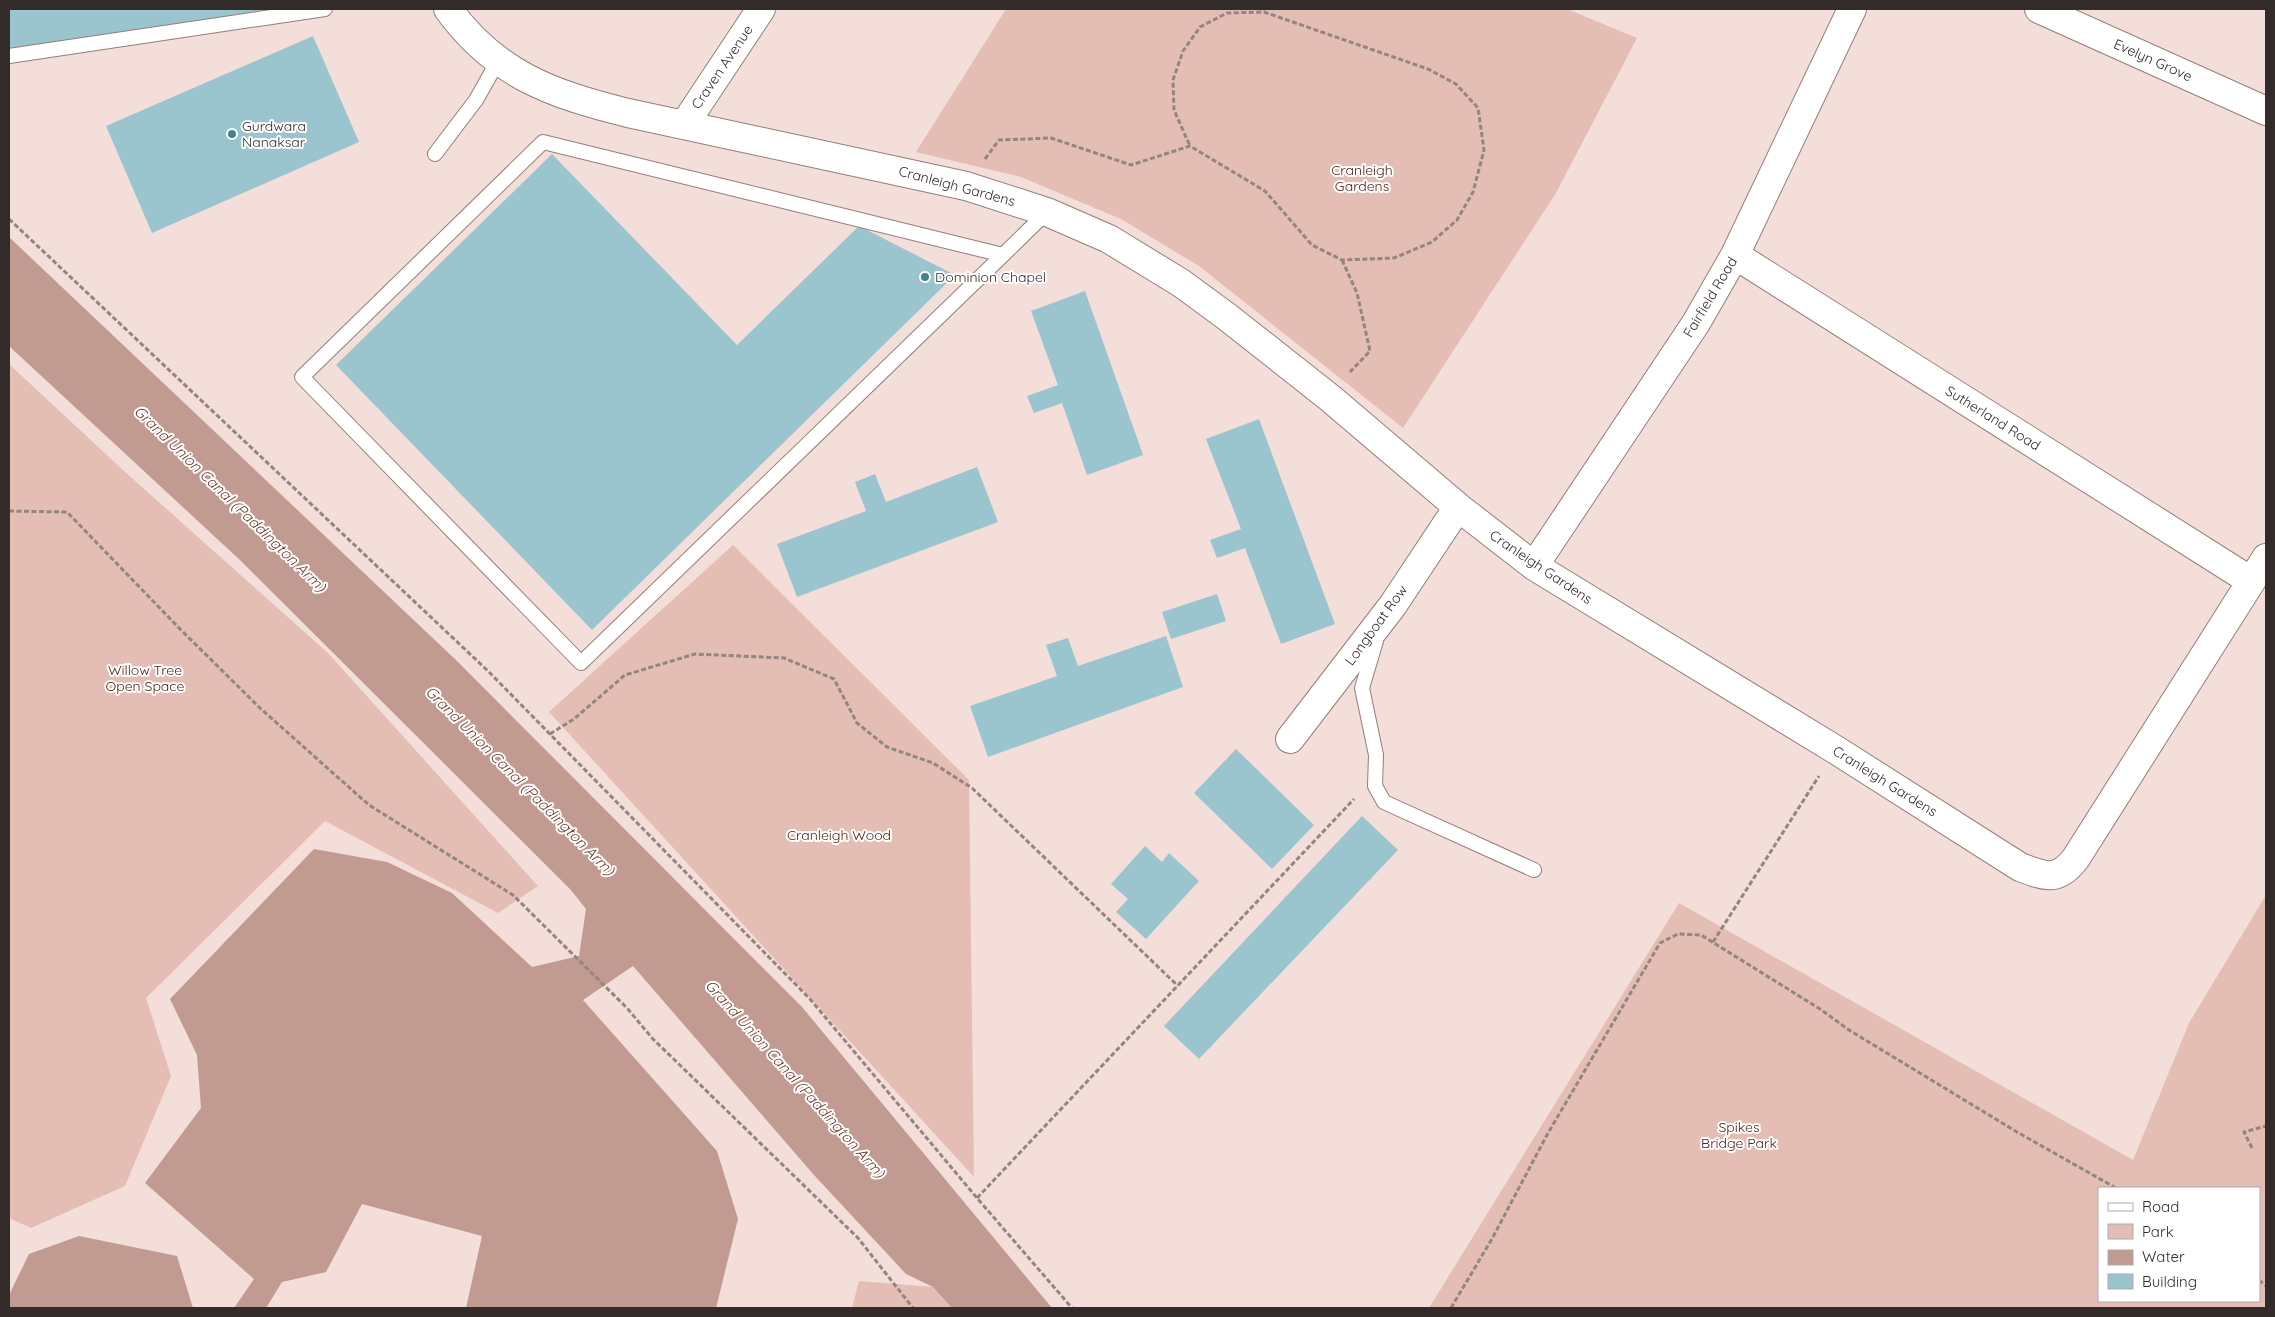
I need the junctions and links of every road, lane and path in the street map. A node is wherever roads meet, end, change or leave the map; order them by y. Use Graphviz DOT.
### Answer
graph roads {
  1 [pos="325,9"];
  2 [pos="448,9"];
  3 [pos="761,9"];
  4 [pos="1852,9"];
  5 [pos="2039,9"];
  6 [pos="9,56"];
  7 [pos="498,61"];
  8 [pos="2266,111"];
  9 [pos="684,125"];
  10 [pos="1190,146"];
  11 [pos="435,154"];
  12 [pos="966,186"];
  13 [pos="1047,212"];
  14 [pos="9,219"];
  15 [pos="1003,255"];
  16 [pos="1735,255"];
  17 [pos="1342,260"];
  18 [pos="1330,398"];
  19 [pos="1458,507"];
  20 [pos="9,512"];
  21 [pos="2266,558"];
  22 [pos="1534,566"];
  23 [pos="2252,580"];
  24 [pos="1393,605"];
  25 [pos="550,734"];
  26 [pos="1290,739"];
  27 [pos="1836,750"];
  28 [pos="1375,777"];
  29 [pos="1534,870"];
  30 [pos="1713,942"];
  31 [pos="1178,986"];
  32 [pos="2266,1126"];
  33 [pos="2252,1148"];
  34 [pos="2114,1187"];
  35 [pos="977,1198"];
  36 [pos="913,1308"];
  37 [pos="1072,1308"];
  38 [pos="1451,1308"];
  1 -- 6 [label="lane"];
  2 -- 7 [label="street, Cranleigh Gardens"];
  3 -- 9 [label="street, Craven Avenue"];
  4 -- 16 [label="street, Fairfield Road"];
  5 -- 8 [label="street, Evelyn Grove"];
  7 -- 9 [label="street, Cranleigh Gardens"];
  7 -- 11 [label="lane"];
  9 -- 12 [label="street, Cranleigh Gardens"];
  10 -- 12 [label="path"];
  10 -- 17 [label="path"];
  10 -- 17 [label="path"];
  12 -- 13 [label="street, Cranleigh Gardens"];
  13 -- 15 [label="lane"];
  13 -- 18 [label="street, Cranleigh Gardens"];
  14 -- 25 [label="path"];
  15 -- 15 [label="lane"];
  16 -- 22 [label="street, Fairfield Road"];
  16 -- 23 [label="street, Sutherland Road"];
  17 -- 18 [label="path"];
  18 -- 19 [label="street, Cranleigh Gardens"];
  19 -- 22 [label="street, Cranleigh Gardens"];
  19 -- 24 [label="street, Longboat Row"];
  20 -- 36 [label="path"];
  21 -- 23 [label="street, Cranleigh Gardens"];
  22 -- 27 [label="street, Cranleigh Gardens"];
  23 -- 27 [label="street, Cranleigh Gardens"];
  24 -- 26 [label="street, Longboat Row"];
  24 -- 28 [label="lane"];
  25 -- 31 [label="path"];
  25 -- 35 [label="path"];
  27 -- 30 [label="path"];
  28 -- 29 [label="lane"];
  28 -- 31 [label="path"];
  30 -- 34 [label="path"];
  30 -- 38 [label="path"];
  31 -- 35 [label="path"];
  32 -- 33 [label="path"];
  35 -- 37 [label="path"];
}
